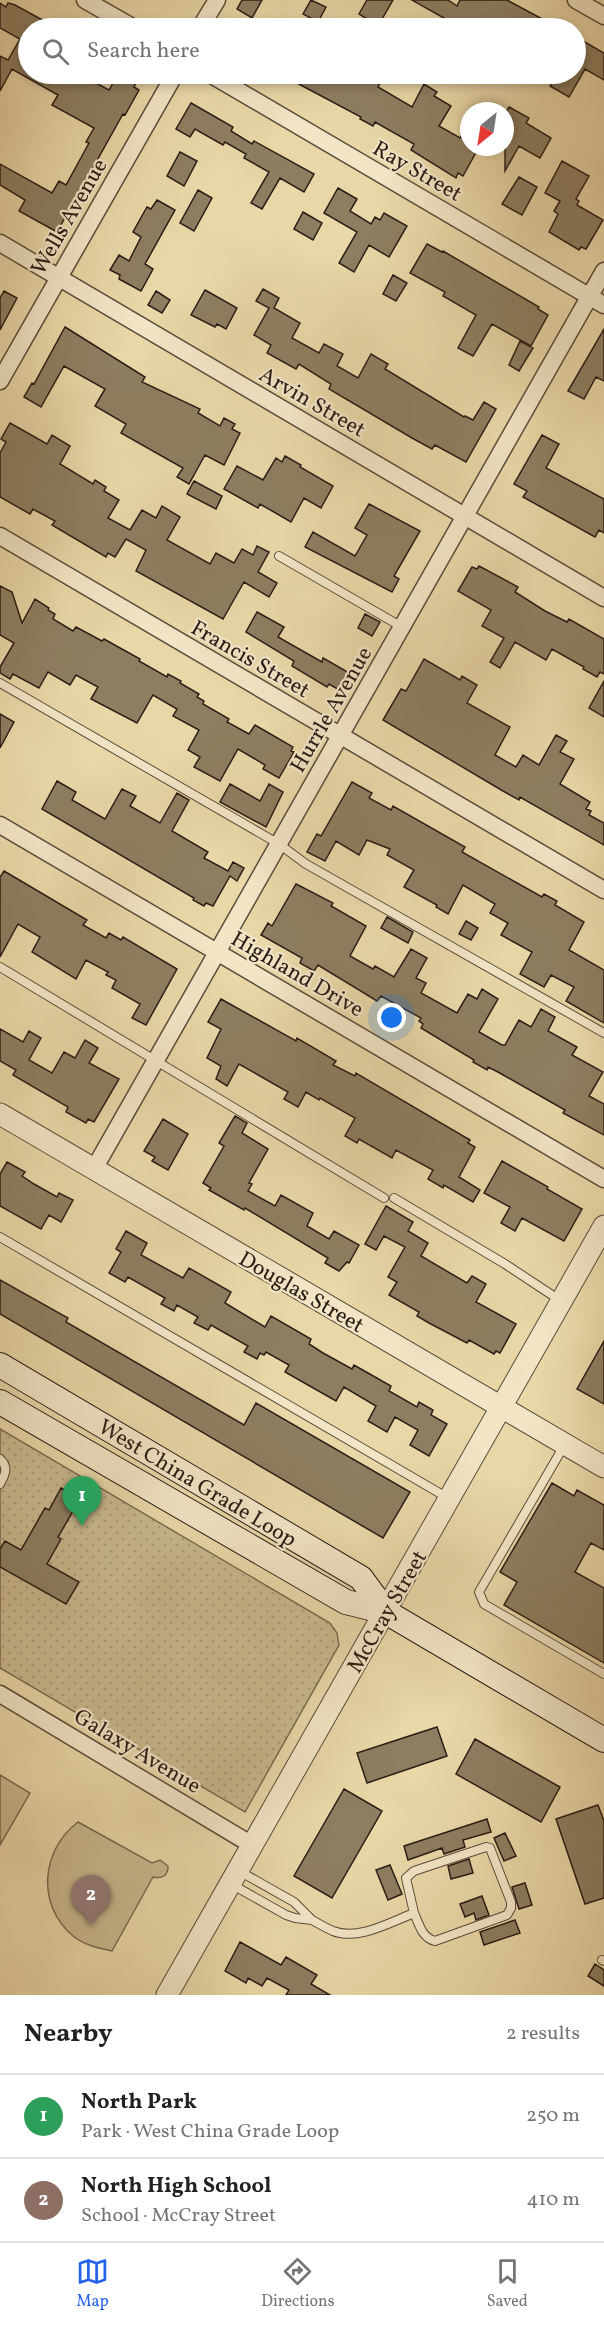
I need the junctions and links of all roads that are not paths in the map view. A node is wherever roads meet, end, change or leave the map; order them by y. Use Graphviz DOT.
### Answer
graph roads {
  1 [pos="85,0"];
  2 [pos="217,0"];
  3 [pos="576,0"];
  4 [pos="604,16"];
  5 [pos="116,18"];
  6 [pos="206,18"];
  7 [pos="169,84"];
  8 [pos="227,84"];
  9 [pos="0,243"];
  10 [pos="604,271"];
  11 [pos="59,278"];
  12 [pos="597,301"];
  13 [pos="0,381"];
  14 [pos="465,517"];
  15 [pos="0,536"];
  16 [pos="279,556"];
  17 [pos="604,598"];
  18 [pos="402,627"];
  19 [pos="0,683"];
  20 [pos="340,736"];
  21 [pos="0,825"];
  22 [pos="279,844"];
  23 [pos="604,890"];
  24 [pos="217,952"];
  25 [pos="0,967"];
  26 [pos="604,1033"];
  27 [pos="155,1062"];
  28 [pos="0,1114"];
  29 [pos="94,1169"];
  30 [pos="604,1179"];
  31 [pos="384,1198"];
  32 [pos="394,1198"];
  33 [pos="602,1233"];
  34 [pos="0,1237"];
  35 [pos="562,1301"];
  36 [pos="0,1365"];
  37 [pos="0,1402"];
  38 [pos="501,1407"];
  39 [pos="565,1444"];
  40 [pos="0,1459"];
  41 [pos="604,1467"];
  42 [pos="0,1484"];
  43 [pos="449,1499"];
  44 [pos="386,1612"];
  45 [pos="604,1674"];
  46 [pos="0,1694"];
  47 [pos="604,1740"];
  48 [pos="252,1845"];
  49 [pos="235,1877"];
  50 [pos="414,1913"];
  51 [pos="312,1920"];
  52 [pos="167,1995"];
  1 -- 5 [label="street"];
  2 -- 6 [label="street"];
  3 -- 4 [label="street"];
  7 -- 11 [label="street, Wells Avenue"];
  8 -- 12 [label="street, Ray Street"];
  9 -- 11 [label="street, Arvin Street"];
  10 -- 12 [label="street, Hurrle Avenue"];
  11 -- 13 [label="street, Wells Avenue"];
  11 -- 14 [label="street, Arvin Street"];
  12 -- 14 [label="street, Hurrle Avenue"];
  14 -- 17 [label="street, Arvin Street"];
  14 -- 18 [label="street, Hurrle Avenue"];
  15 -- 20 [label="street, Francis Street"];
  16 -- 18 [label="lane"];
  18 -- 20 [label="street, Hurrle Avenue"];
  19 -- 22 [label="lane"];
  20 -- 22 [label="street, Hurrle Avenue"];
  20 -- 23 [label="street, Francis Street"];
  21 -- 24 [label="street, Highland Drive"];
  22 -- 24 [label="street, Hurrle Avenue"];
  22 -- 26 [label="lane"];
  24 -- 27 [label="street, Hurrle Avenue"];
  24 -- 30 [label="street, Highland Drive"];
  25 -- 27 [label="lane"];
  27 -- 29 [label="street, Hurrle Avenue"];
  27 -- 31 [label="lane"];
  28 -- 29 [label="street, Douglas Street"];
  29 -- 38 [label="street, Douglas Street"];
  32 -- 35 [label="lane"];
  33 -- 35 [label="street, McCray Street"];
  34 -- 43 [label="lane"];
  35 -- 38 [label="street, McCray Street"];
  36 -- 44 [label="main road, West China Grade Loop"];
  37 -- 44 [label="main road, West China Grade Loop"];
  38 -- 39 [label="street, Douglas Street"];
  38 -- 43 [label="street, McCray Street"];
  39 -- 41 [label="street, Douglas Street"];
  39 -- 45 [label="lane"];
  40 -- 42 [label="lane"];
  43 -- 44 [label="street, McCray Street"];
  44 -- 47 [label="main road, West China Grade Loop"];
  44 -- 48 [label="street, McCray Street"];
  46 -- 48 [label="street, Galaxy Avenue"];
  48 -- 49 [label="street, McCray Street"];
  49 -- 51 [label="lane"];
  49 -- 51 [label="lane"];
  49 -- 52 [label="street, McCray Street"];
  50 -- 50 [label="lane"];
  50 -- 51 [label="lane"];
}
